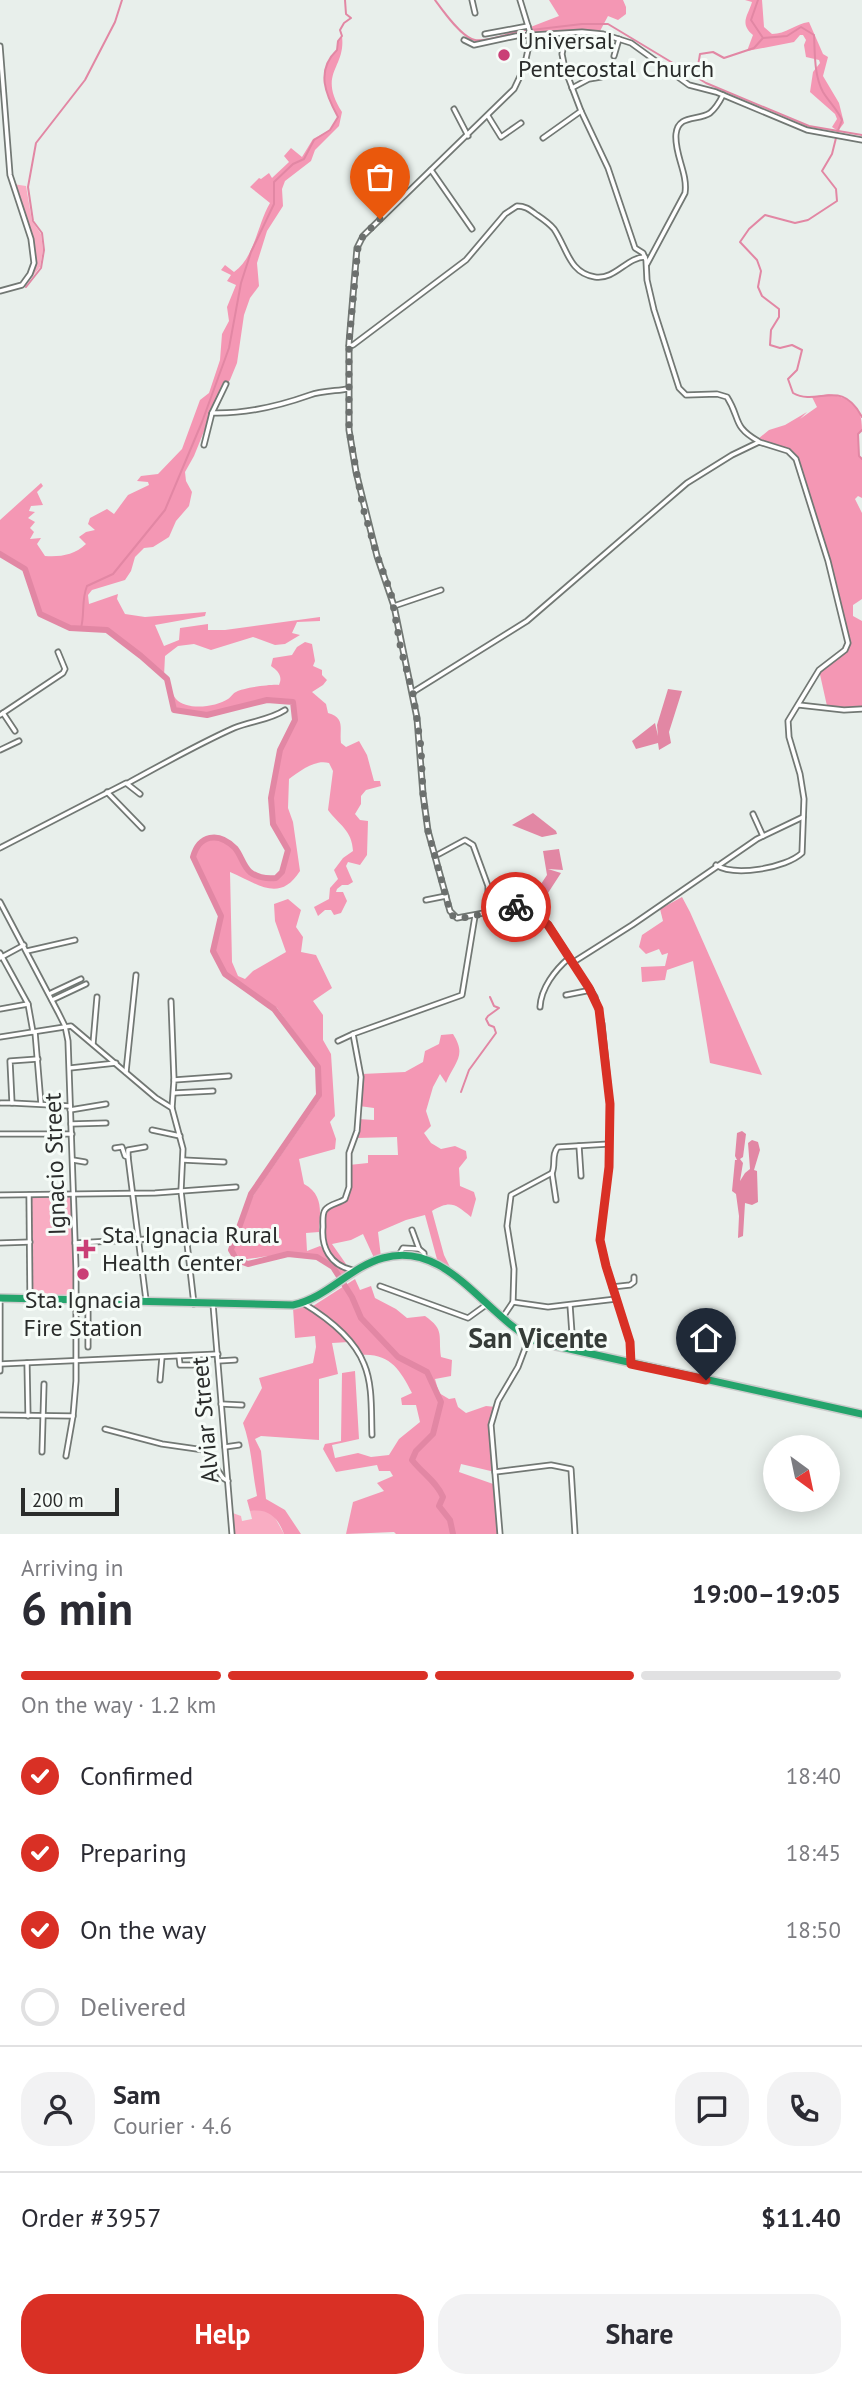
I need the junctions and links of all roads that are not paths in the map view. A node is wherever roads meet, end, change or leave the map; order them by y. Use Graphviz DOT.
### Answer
graph roads {
  1 [pos="472,0"];
  2 [pos="520,0"];
  3 [pos="475,13"];
  4 [pos="528,26"];
  5 [pos="485,34"];
  6 [pos="566,34"];
  7 [pos="531,36"];
  8 [pos="619,39"];
  9 [pos="464,40"];
  10 [pos="0,46"];
  11 [pos="614,56"];
  12 [pos="601,77"];
  13 [pos="572,88"];
  14 [pos="723,95"];
  15 [pos="454,109"];
  16 [pos="581,111"];
  17 [pos="488,116"];
  18 [pos="521,123"];
  19 [pos="468,136"];
  20 [pos="542,138"];
  21 [pos="862,140"];
  22 [pos="432,170"];
  23 [pos="472,229"];
  24 [pos="645,257"];
  25 [pos="647,265"];
  26 [pos="0,291"];
  27 [pos="349,346"];
  28 [pos="226,384"];
  29 [pos="348,388"];
  30 [pos="212,413"];
  31 [pos="759,442"];
  32 [pos="204,445"];
  33 [pos="442,590"];
  34 [pos="394,606"];
  35 [pos="58,652"];
  36 [pos="413,693"];
  37 [pos="799,705"];
  38 [pos="862,709"];
  39 [pos="285,710"];
  40 [pos="1,714"];
  41 [pos="15,731"];
  42 [pos="19,741"];
  43 [pos="0,750"];
  44 [pos="128,783"];
  45 [pos="107,792"];
  46 [pos="140,794"];
  47 [pos="753,814"];
  48 [pos="804,817"];
  49 [pos="142,828"];
  50 [pos="763,836"];
  51 [pos="0,848"];
  52 [pos="439,854"];
  53 [pos="716,865"];
  54 [pos="446,896"];
  55 [pos="426,900"];
  56 [pos="0,902"];
  57 [pos="488,912"];
  58 [pos="475,916"];
  59 [pos="75,940"];
  60 [pos="24,945"];
  61 [pos="27,951"];
  62 [pos="1,956"];
  63 [pos="570,960"];
  64 [pos="136,975"];
  65 [pos="81,979"];
  66 [pos="86,985"];
  67 [pos="591,990"];
  68 [pos="49,994"];
  69 [pos="566,995"];
  70 [pos="97,996"];
  71 [pos="52,1000"];
  72 [pos="171,1001"];
  73 [pos="28,1004"];
  74 [pos="540,1007"];
  75 [pos="0,1009"];
  76 [pos="65,1026"];
  77 [pos="34,1032"];
  78 [pos="353,1034"];
  79 [pos="0,1037"];
  80 [pos="338,1041"];
  81 [pos="93,1044"];
  82 [pos="38,1059"];
  83 [pos="116,1063"];
  84 [pos="70,1068"];
  85 [pos="126,1072"];
  86 [pos="229,1076"];
  87 [pos="174,1080"];
  88 [pos="214,1091"];
  89 [pos="174,1093"];
  90 [pos="1,1103"];
  91 [pos="12,1103"];
  92 [pos="41,1104"];
  93 [pos="106,1104"];
  94 [pos="70,1108"];
  95 [pos="172,1108"];
  96 [pos="106,1123"];
  97 [pos="71,1124"];
  98 [pos="152,1130"];
  99 [pos="0,1134"];
  100 [pos="72,1134"];
  101 [pos="180,1136"];
  102 [pos="609,1144"];
  103 [pos="579,1146"];
  104 [pos="115,1147"];
  105 [pos="145,1147"];
  106 [pos="128,1157"];
  107 [pos="73,1160"];
  108 [pos="183,1160"];
  109 [pos="85,1162"];
  110 [pos="224,1162"];
  111 [pos="552,1173"];
  112 [pos="582,1176"];
  113 [pos="236,1188"];
  114 [pos="181,1191"];
  115 [pos="133,1194"];
  116 [pos="0,1195"];
  117 [pos="29,1195"];
  118 [pos="74,1195"];
  119 [pos="556,1200"];
  120 [pos="412,1230"];
  121 [pos="185,1237"];
  122 [pos="139,1240"];
  123 [pos="30,1242"];
  124 [pos="0,1243"];
  125 [pos="75,1243"];
  126 [pos="419,1249"];
  127 [pos="400,1255"];
  128 [pos="425,1259"];
  129 [pos="156,1260"];
  130 [pos="142,1262"];
  131 [pos="356,1272"];
  132 [pos="634,1277"];
  133 [pos="380,1286"];
  134 [pos="612,1287"];
  135 [pos="30,1299"];
  136 [pos="617,1299"];
  137 [pos="0,1300"];
  138 [pos="76,1300"];
  139 [pos="88,1301"];
  140 [pos="513,1301"];
  141 [pos="146,1302"];
  142 [pos="303,1303"];
  143 [pos="194,1304"];
  144 [pos="213,1304"];
  145 [pos="488,1304"];
  146 [pos="570,1305"];
  147 [pos="503,1317"];
  148 [pos="529,1338"];
  149 [pos="88,1347"];
  150 [pos="573,1350"];
  151 [pos="218,1354"];
  152 [pos="179,1356"];
  153 [pos="162,1357"];
  154 [pos="76,1360"];
  155 [pos="235,1360"];
  156 [pos="218,1361"];
  157 [pos="27,1363"];
  158 [pos="0,1364"];
  159 [pos="631,1364"];
  160 [pos="193,1366"];
  161 [pos="0,1371"];
  162 [pos="160,1380"];
  163 [pos="44,1384"];
  164 [pos="221,1404"];
  165 [pos="242,1405"];
  166 [pos="862,1414"];
  167 [pos="0,1415"];
  168 [pos="28,1416"];
  169 [pos="45,1416"];
  170 [pos="73,1416"];
  171 [pos="105,1430"];
  172 [pos="372,1435"];
  173 [pos="239,1445"];
  174 [pos="225,1447"];
  175 [pos="42,1452"];
  176 [pos="66,1456"];
  177 [pos="495,1472"];
  178 [pos="228,1480"];
  179 [pos="232,1534"];
  180 [pos="500,1534"];
  181 [pos="575,1534"];
  1 -- 3 [label="street"];
  2 -- 4 [label="street"];
  4 -- 5 [label="street"];
  4 -- 7 [label="street"];
  6 -- 7 [label="street"];
  6 -- 8 [label="street"];
  6 -- 13 [label="street"];
  7 -- 9 [label="street"];
  7 -- 17 [label="street"];
  8 -- 11 [label="street"];
  8 -- 14 [label="street"];
  10 -- 26 [label="street"];
  12 -- 13 [label="street"];
  13 -- 16 [label="street"];
  14 -- 21 [label="street"];
  14 -- 25 [label="street"];
  15 -- 19 [label="street"];
  16 -- 20 [label="street"];
  16 -- 24 [label="street"];
  17 -- 18 [label="street"];
  17 -- 19 [label="street"];
  19 -- 22 [label="street"];
  22 -- 23 [label="street"];
  22 -- 27 [label="street"];
  24 -- 25 [label="street"];
  24 -- 27 [label="street"];
  25 -- 31 [label="street"];
  27 -- 29 [label="street"];
  28 -- 30 [label="street"];
  29 -- 30 [label="street"];
  29 -- 34 [label="street"];
  30 -- 32 [label="street"];
  31 -- 36 [label="street"];
  31 -- 37 [label="street"];
  33 -- 34 [label="street"];
  34 -- 36 [label="street"];
  35 -- 40 [label="street"];
  36 -- 54 [label="street"];
  37 -- 38 [label="street"];
  37 -- 48 [label="street"];
  39 -- 44 [label="street"];
  40 -- 41 [label="street"];
  42 -- 43 [label="street"];
  44 -- 45 [label="street"];
  44 -- 46 [label="street"];
  45 -- 49 [label="street"];
  45 -- 51 [label="street"];
  47 -- 50 [label="street"];
  48 -- 50 [label="street"];
  48 -- 53 [label="street"];
  50 -- 53 [label="street"];
  52 -- 57 [label="street"];
  53 -- 63 [label="street"];
  54 -- 55 [label="street"];
  54 -- 58 [label="street"];
  56 -- 60 [label="street"];
  57 -- 58 [label="street"];
  57 -- 63 [label="street"];
  58 -- 78 [label="street"];
  59 -- 61 [label="street"];
  60 -- 61 [label="street"];
  60 -- 62 [label="street"];
  61 -- 68 [label="street"];
  62 -- 73 [label="street"];
  63 -- 67 [label="street"];
  63 -- 74 [label="street"];
  64 -- 85 [label="street"];
  65 -- 68 [label="street"];
  66 -- 71 [label="street"];
  67 -- 69 [label="street"];
  67 -- 102 [label="street"];
  68 -- 71 [label="street"];
  70 -- 81 [label="street"];
  71 -- 76 [label="street"];
  72 -- 87 [label="street"];
  73 -- 75 [label="street"];
  73 -- 77 [label="street"];
  76 -- 77 [label="street"];
  76 -- 81 [label="street"];
  76 -- 84 [label="street, Ignacio Street"];
  77 -- 79 [label="street"];
  77 -- 82 [label="street"];
  78 -- 80 [label="street"];
  78 -- 131 [label="street"];
  81 -- 83 [label="street"];
  82 -- 91 [label="street"];
  82 -- 92 [label="street"];
  83 -- 84 [label="street"];
  83 -- 85 [label="street"];
  84 -- 94 [label="street, Ignacio Street"];
  85 -- 95 [label="street"];
  86 -- 87 [label="street"];
  87 -- 89 [label="street"];
  88 -- 89 [label="street"];
  89 -- 95 [label="street"];
  90 -- 91 [label="street"];
  91 -- 92 [label="street"];
  92 -- 94 [label="street"];
  93 -- 94 [label="street"];
  94 -- 97 [label="street, Ignacio Street"];
  95 -- 101 [label="street"];
  96 -- 97 [label="street"];
  97 -- 100 [label="street, Ignacio Street"];
  98 -- 101 [label="street"];
  99 -- 100 [label="street"];
  100 -- 107 [label="street, Ignacio Street"];
  101 -- 108 [label="street"];
  102 -- 103 [label="street"];
  102 -- 134 [label="street"];
  103 -- 111 [label="street"];
  103 -- 112 [label="street"];
  104 -- 106 [label="street"];
  105 -- 106 [label="street"];
  106 -- 115 [label="street"];
  107 -- 109 [label="street"];
  107 -- 118 [label="street, Ignacio Street"];
  108 -- 110 [label="street"];
  108 -- 114 [label="street"];
  111 -- 119 [label="street"];
  111 -- 140 [label="street"];
  113 -- 114 [label="street"];
  114 -- 115 [label="street"];
  114 -- 121 [label="street"];
  115 -- 118 [label="street"];
  115 -- 122 [label="street"];
  116 -- 117 [label="street"];
  117 -- 118 [label="street"];
  117 -- 123 [label="street"];
  118 -- 125 [label="street, Ignacio Street"];
  120 -- 126 [label="street"];
  121 -- 122 [label="street"];
  121 -- 143 [label="street"];
  122 -- 125 [label="street"];
  122 -- 130 [label="street"];
  123 -- 124 [label="street"];
  123 -- 135 [label="street"];
  125 -- 138 [label="street, Ignacio Street"];
  126 -- 127 [label="street"];
  126 -- 128 [label="street"];
  127 -- 128 [label="highway"];
  127 -- 131 [label="highway"];
  128 -- 145 [label="highway"];
  129 -- 130 [label="street"];
  130 -- 141 [label="street"];
  131 -- 142 [label="highway"];
  132 -- 134 [label="street"];
  133 -- 145 [label="street"];
  134 -- 136 [label="street"];
  135 -- 137 [label="highway"];
  135 -- 138 [label="highway"];
  136 -- 146 [label="street"];
  136 -- 159 [label="street"];
  137 -- 158 [label="street"];
  138 -- 139 [label="highway"];
  138 -- 154 [label="street, Ignacio Street"];
  139 -- 141 [label="highway"];
  139 -- 149 [label="street"];
  140 -- 146 [label="street"];
  140 -- 147 [label="street"];
  141 -- 143 [label="highway"];
  142 -- 144 [label="highway"];
  142 -- 172 [label="street"];
  143 -- 144 [label="highway"];
  144 -- 151 [label="street, Alviar Street"];
  145 -- 147 [label="highway"];
  146 -- 150 [label="street"];
  147 -- 148 [label="highway"];
  148 -- 150 [label="highway"];
  148 -- 177 [label="street"];
  150 -- 159 [label="highway"];
  151 -- 152 [label="street"];
  151 -- 156 [label="street, Alviar Street"];
  152 -- 153 [label="street"];
  152 -- 160 [label="street"];
  153 -- 154 [label="street"];
  153 -- 162 [label="street"];
  154 -- 157 [label="street"];
  154 -- 170 [label="street, Ignacio Street"];
  155 -- 156 [label="street"];
  156 -- 164 [label="street, Alviar Street"];
  157 -- 158 [label="street"];
  157 -- 168 [label="street"];
  158 -- 161 [label="street"];
  159 -- 166 [label="highway"];
  163 -- 169 [label="street"];
  164 -- 165 [label="street"];
  164 -- 174 [label="street, Alviar Street"];
  167 -- 168 [label="street"];
  168 -- 169 [label="street"];
  169 -- 170 [label="street"];
  169 -- 175 [label="street"];
  170 -- 176 [label="street, Ignacio Street"];
  171 -- 178 [label="street"];
  173 -- 174 [label="street"];
  174 -- 178 [label="street, Alviar Street"];
  177 -- 180 [label="street"];
  177 -- 181 [label="street"];
  178 -- 179 [label="street, Alviar Street"];
}
